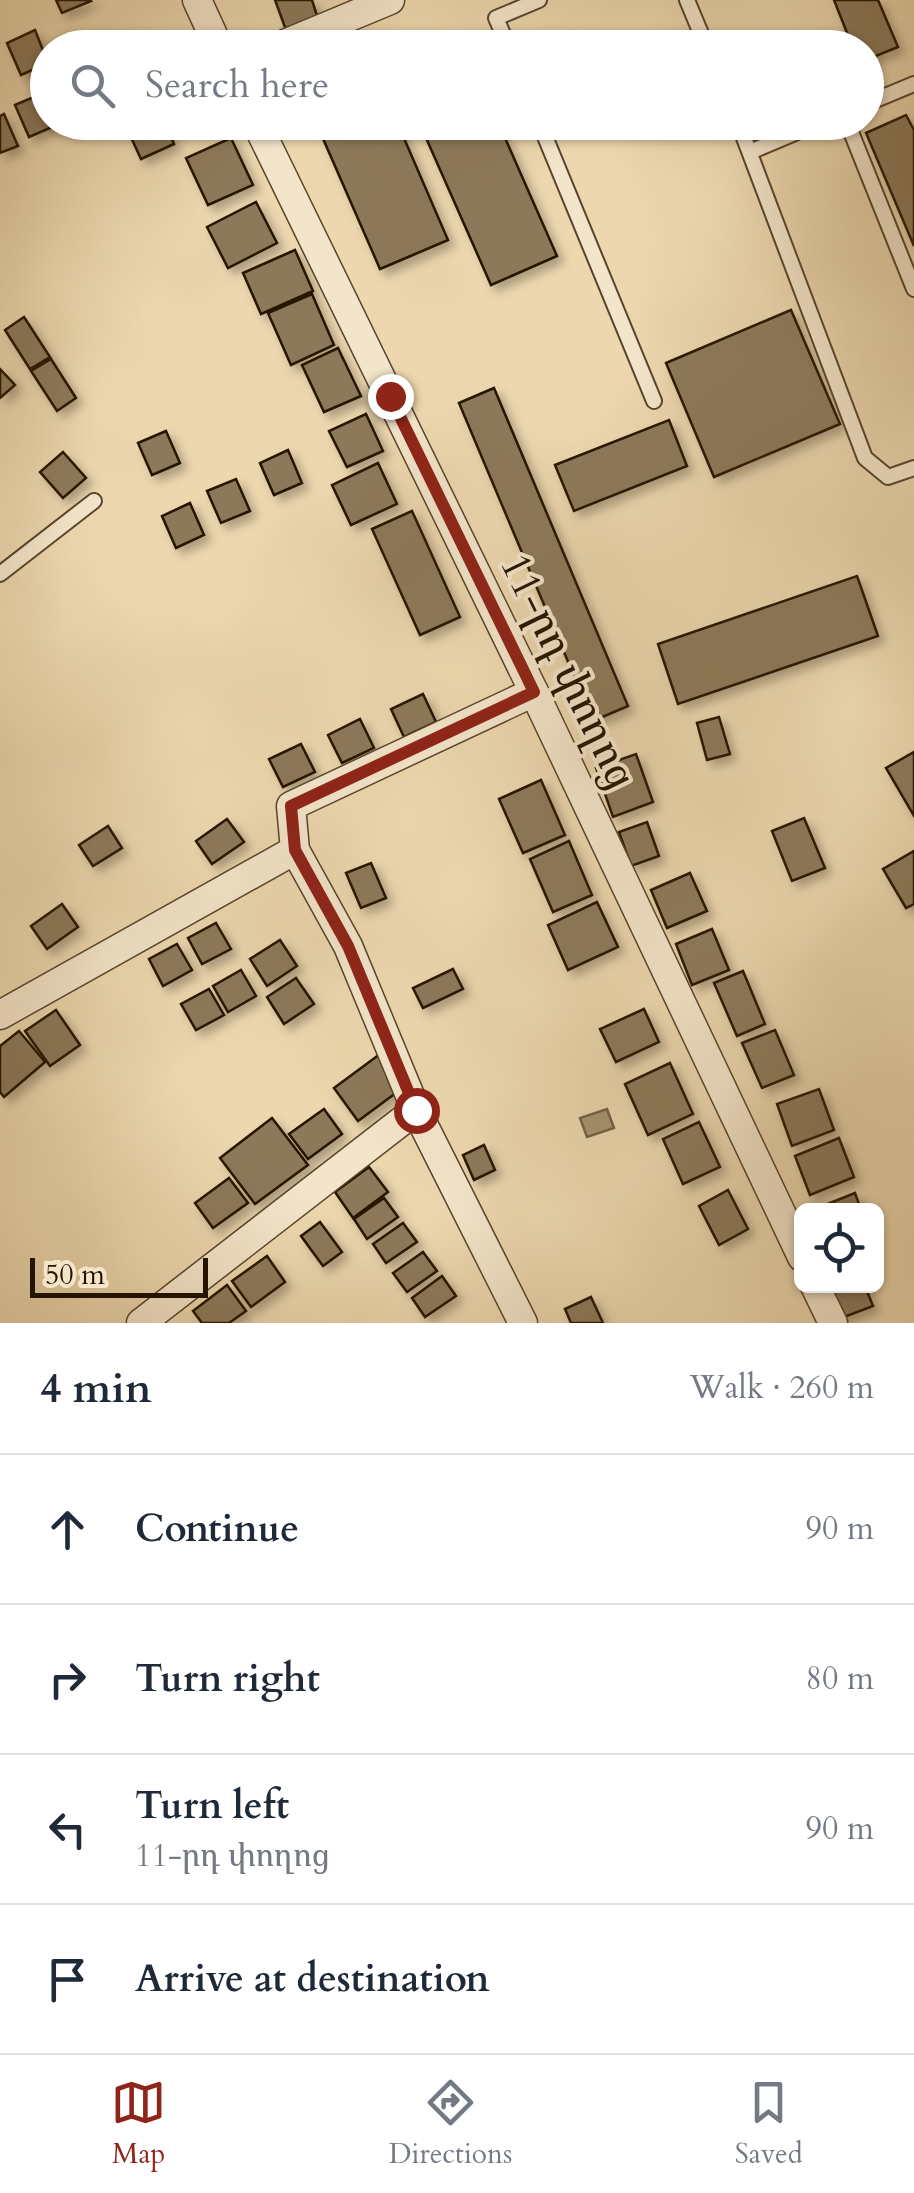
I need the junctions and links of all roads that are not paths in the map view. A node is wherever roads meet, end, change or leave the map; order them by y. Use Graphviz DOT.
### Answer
graph roads {
  1 [pos="197,0"];
  2 [pos="390,0"];
  3 [pos="539,0"];
  4 [pos="687,0"];
  5 [pos="211,30"];
  6 [pos="318,30"];
  7 [pos="501,30"];
  8 [pos="699,30"];
  9 [pos="914,84"];
  10 [pos="884,96"];
  11 [pos="265,140"];
  12 [pos="547,140"];
  13 [pos="745,140"];
  14 [pos="778,140"];
  15 [pos="854,140"];
  16 [pos="750,152"];
  17 [pos="914,289"];
  18 [pos="654,402"];
  19 [pos="914,468"];
  20 [pos="94,501"];
  21 [pos="0,574"];
  22 [pos="534,692"];
  23 [pos="295,850"];
  24 [pos="2,1010"];
  25 [pos="416,1110"];
  26 [pos="794,1240"];
  27 [pos="818,1293"];
  28 [pos="141,1323"];
  29 [pos="523,1323"];
  30 [pos="832,1323"];
  1 -- 5 [label="street"];
  2 -- 6 [label="street"];
  3 -- 7 [label="lane"];
  4 -- 8 [label="lane"];
  9 -- 10 [label="lane"];
  11 -- 22 [label="street, 11-րդ փողոց"];
  12 -- 18 [label="lane"];
  13 -- 16 [label="lane"];
  14 -- 16 [label="lane"];
  15 -- 17 [label="lane"];
  16 -- 19 [label="lane"];
  20 -- 21 [label="lane"];
  22 -- 23 [label="street"];
  22 -- 26 [label="street, 11-րդ փողոց"];
  23 -- 24 [label="street"];
  23 -- 25 [label="street"];
  25 -- 28 [label="street"];
  25 -- 29 [label="street"];
  27 -- 30 [label="street"];
}
